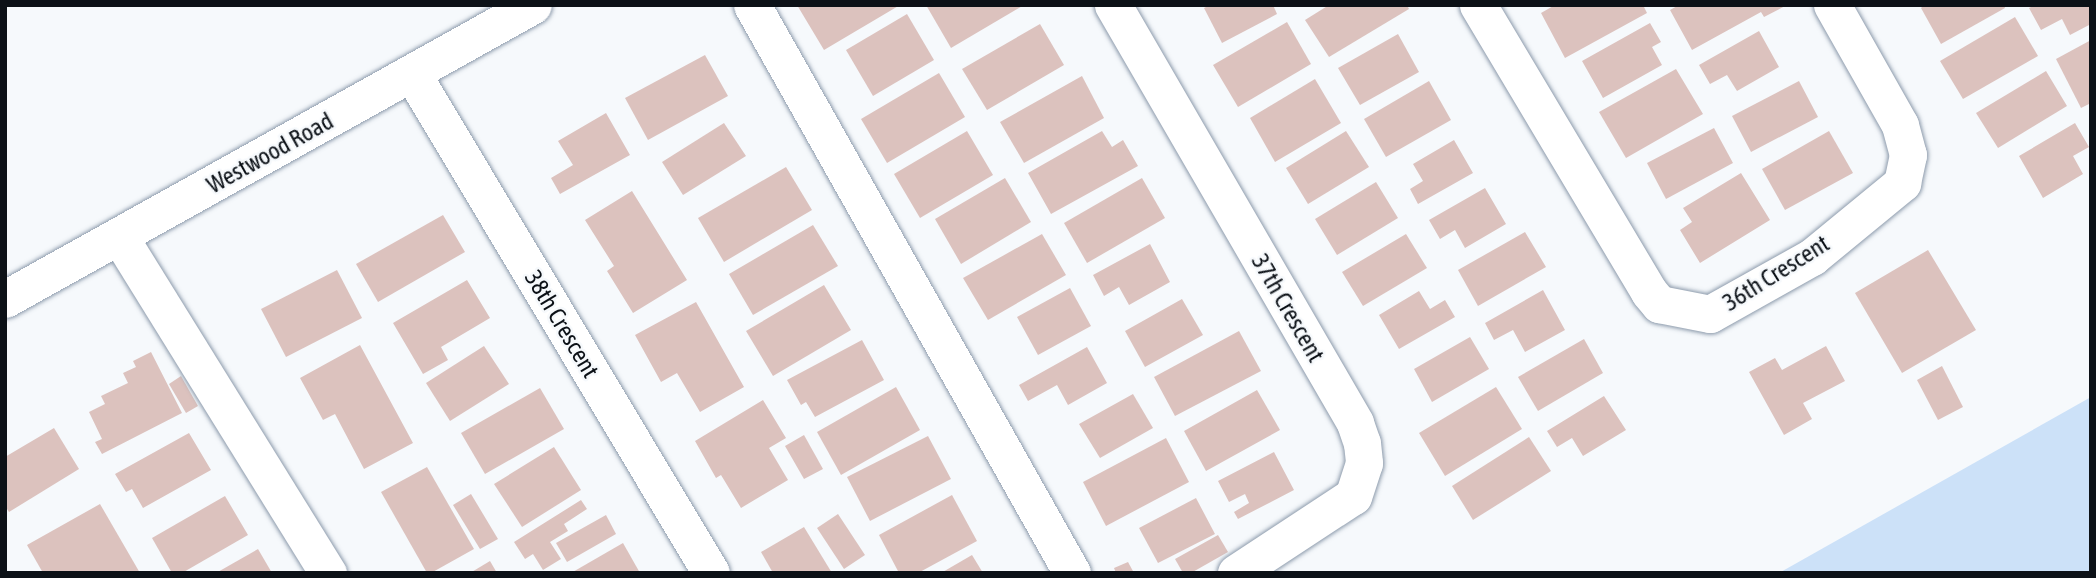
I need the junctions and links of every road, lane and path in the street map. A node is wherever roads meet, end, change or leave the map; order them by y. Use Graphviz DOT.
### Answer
graph roads {
  1 [pos="533,5"];
  2 [pos="752,5"];
  3 [pos="1113,5"];
  4 [pos="1478,5"];
  5 [pos="1832,5"];
  6 [pos="413,75"];
  7 [pos="119,236"];
  8 [pos="5,299"];
  9 [pos="328,573"];
  10 [pos="710,573"];
  11 [pos="1072,573"];
  12 [pos="1236,573"];
  1 -- 6 [label="street, Westwood Road"];
  2 -- 11 [label="street"];
  3 -- 12 [label="street, 37th Crescent"];
  4 -- 5 [label="street, 36th Crescent"];
  6 -- 7 [label="street, Westwood Road"];
  6 -- 10 [label="street, 38th Crescent"];
  7 -- 8 [label="street, Westwood Road"];
  7 -- 9 [label="street"];
}
